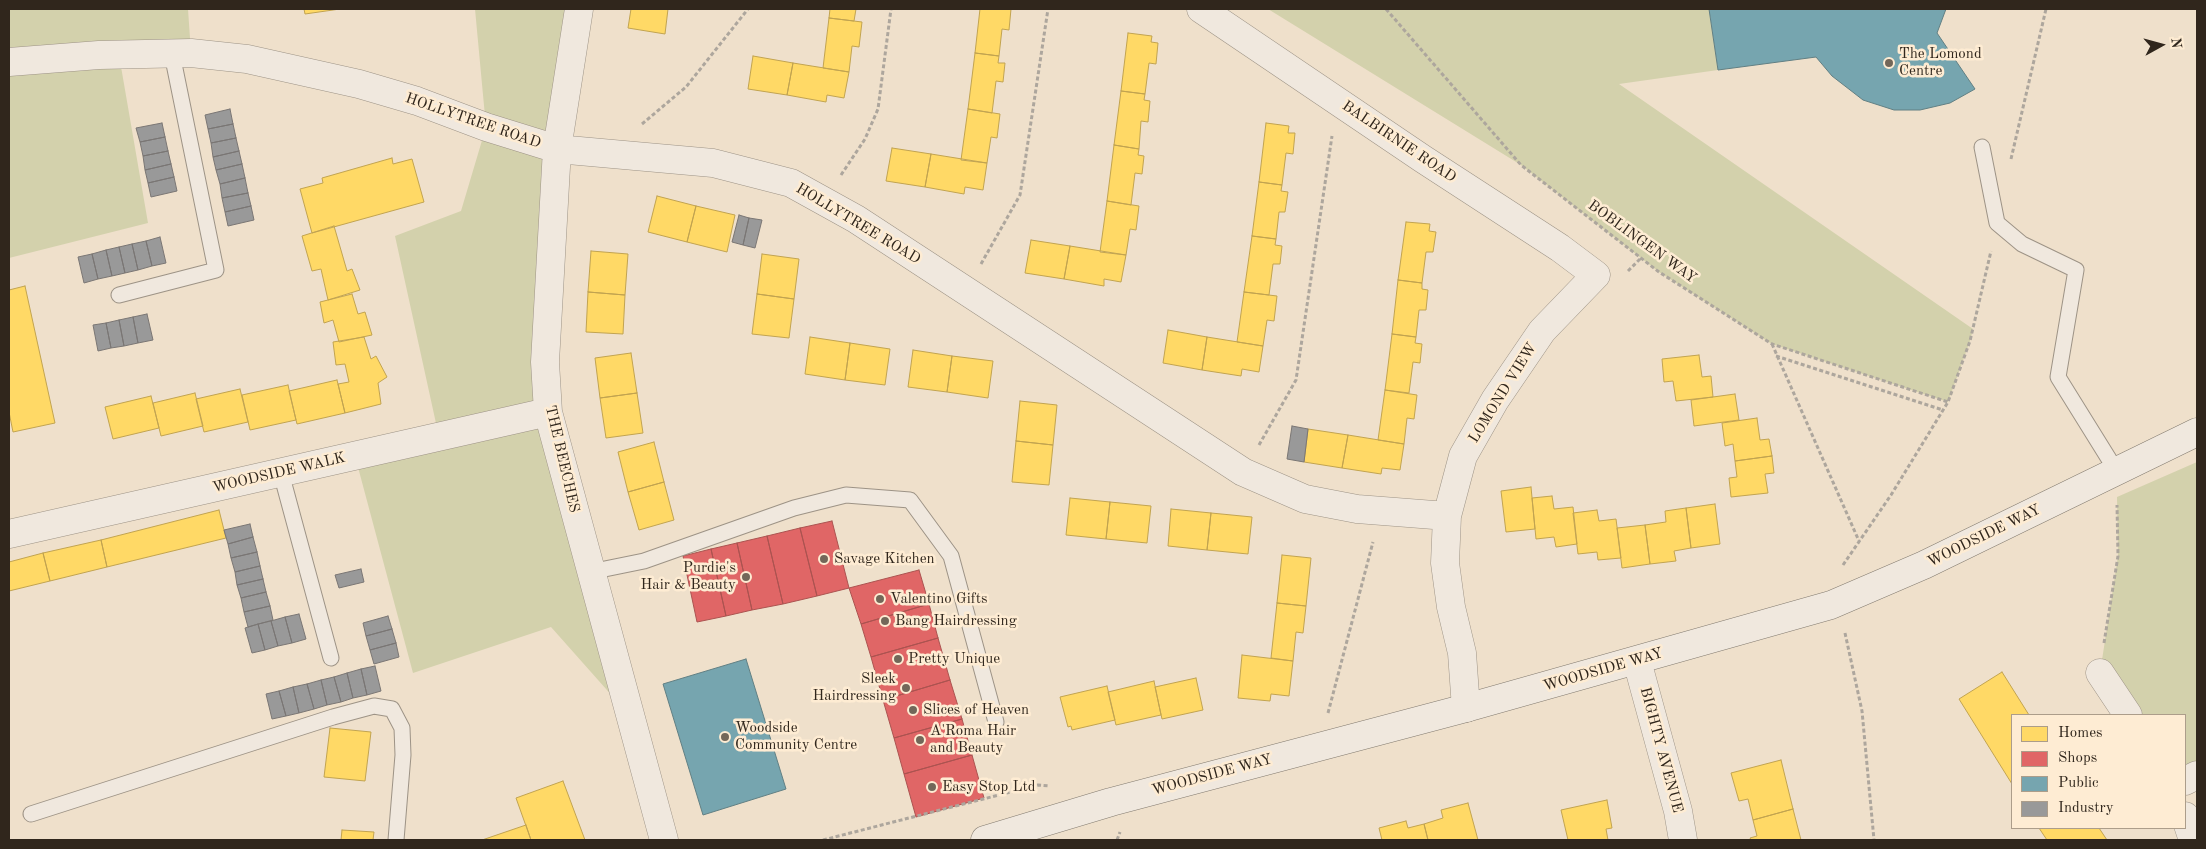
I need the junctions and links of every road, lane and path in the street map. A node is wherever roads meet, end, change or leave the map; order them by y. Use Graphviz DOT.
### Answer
graph roads {
  1 [pos="579,9"];
  2 [pos="748,9"];
  3 [pos="891,9"];
  4 [pos="1048,9"];
  5 [pos="1201,9"];
  6 [pos="1386,9"];
  7 [pos="172,54"];
  8 [pos="9,62"];
  9 [pos="1338,101"];
  10 [pos="1982,147"];
  11 [pos="556,149"];
  12 [pos="607,153"];
  13 [pos="824,202"];
  14 [pos="1596,275"];
  15 [pos="965,290"];
  16 [pos="119,295"];
  17 [pos="1772,344"];
  18 [pos="1776,356"];
  19 [pos="1944,410"];
  20 [pos="548,412"];
  21 [pos="2197,432"];
  22 [pos="1243,472"];
  23 [pos="2117,472"];
  24 [pos="281,473"];
  25 [pos="1382,511"];
  26 [pos="1447,516"];
  27 [pos="9,534"];
  28 [pos="1859,541"];
  29 [pos="590,572"];
  30 [pos="1830,605"];
  31 [pos="331,658"];
  32 [pos="1637,661"];
  33 [pos="2100,673"];
  34 [pos="1466,708"];
  35 [pos="2127,714"];
  36 [pos="1327,716"];
  37 [pos="996,722"];
  38 [pos="2197,775"];
  39 [pos="2186,781"];
  40 [pos="32,814"];
  41 [pos="2186,819"];
  42 [pos="396,840"];
  43 [pos="664,840"];
  44 [pos="985,840"];
  45 [pos="1684,840"];
  46 [pos="1874,840"];
  47 [pos="2193,840"];
  1 -- 11 [label="street, THE BEECHES"];
  2 -- 12 [label="path"];
  3 -- 13 [label="path"];
  4 -- 15 [label="path"];
  5 -- 9 [label="street, BALBIRNIE ROAD"];
  6 -- 17 [label="path, BOBLINGEN WAY"];
  7 -- 8 [label="street, HOLLYTREE ROAD"];
  7 -- 11 [label="street, HOLLYTREE ROAD"];
  7 -- 16 [label="lane"];
  9 -- 14 [label="street, BALBIRNIE ROAD"];
  9 -- 22 [label="path"];
  10 -- 23 [label="lane"];
  11 -- 12 [label="street, HOLLYTREE ROAD"];
  11 -- 20 [label="street, THE BEECHES"];
  12 -- 13 [label="street, HOLLYTREE ROAD"];
  13 -- 15 [label="street, HOLLYTREE ROAD"];
  14 -- 26 [label="street, LOMOND VIEW"];
  15 -- 22 [label="street, HOLLYTREE ROAD"];
  17 -- 18 [label="path"];
  17 -- 19 [label="path, BOBLINGEN WAY"];
  18 -- 19 [label="path"];
  18 -- 28 [label="path"];
  19 -- 28 [label="path"];
  20 -- 24 [label="street, WOODSIDE WALK"];
  20 -- 29 [label="street, THE BEECHES"];
  21 -- 23 [label="street, WOODSIDE WAY"];
  22 -- 25 [label="street, HOLLYTREE ROAD"];
  23 -- 30 [label="street, WOODSIDE WAY"];
  23 -- 33 [label="path"];
  24 -- 27 [label="street, WOODSIDE WALK"];
  24 -- 31 [label="lane"];
  25 -- 26 [label="street, HOLLYTREE ROAD"];
  25 -- 36 [label="path"];
  26 -- 34 [label="street, LOMOND VIEW"];
  28 -- 30 [label="path"];
  29 -- 37 [label="lane"];
  29 -- 43 [label="street, THE BEECHES"];
  30 -- 32 [label="street, WOODSIDE WAY"];
  30 -- 46 [label="path"];
  32 -- 34 [label="street, WOODSIDE WAY"];
  32 -- 45 [label="street, BIGHTY AVENUE"];
  33 -- 35 [label="street"];
  34 -- 44 [label="street, WOODSIDE WAY"];
  38 -- 39 [label="street"];
  40 -- 42 [label="lane"];
  41 -- 47 [label="street"];
}
